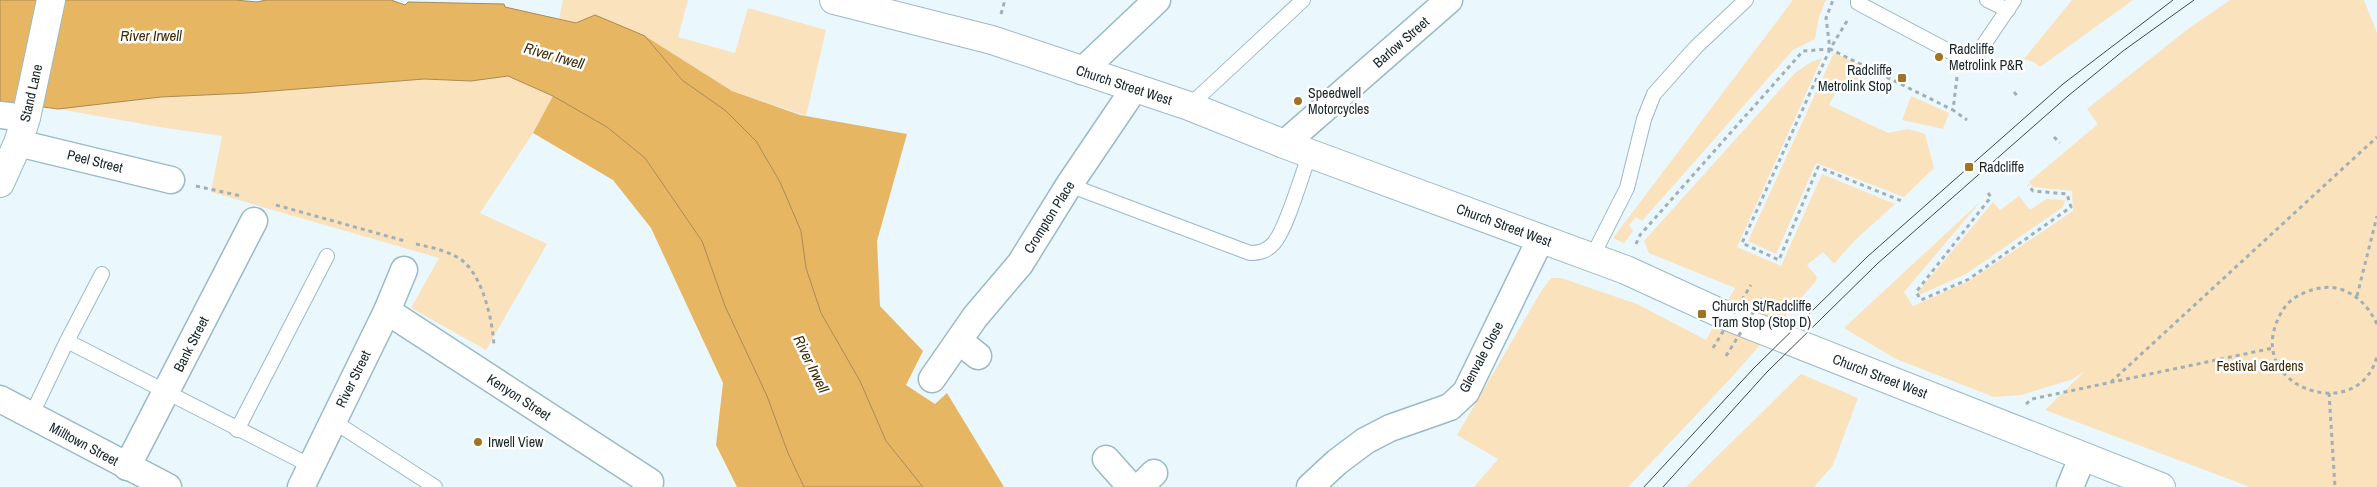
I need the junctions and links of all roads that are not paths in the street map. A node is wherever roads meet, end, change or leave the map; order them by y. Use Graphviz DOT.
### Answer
graph roads {
  1 [pos="51,0"];
  2 [pos="834,0"];
  3 [pos="1157,0"];
  4 [pos="1303,0"];
  5 [pos="1449,0"];
  6 [pos="1746,0"];
  7 [pos="1987,0"];
  8 [pos="1858,1"];
  9 [pos="2011,5"];
  10 [pos="1082,71"];
  11 [pos="1134,88"];
  12 [pos="1189,106"];
  13 [pos="11,125"];
  14 [pos="1284,144"];
  15 [pos="1310,153"];
  16 [pos="171,180"];
  17 [pos="0,183"];
  18 [pos="1069,185"];
  19 [pos="264,212"];
  20 [pos="1541,238"];
  21 [pos="327,256"];
  22 [pos="1592,257"];
  23 [pos="404,270"];
  24 [pos="102,274"];
  25 [pos="387,311"];
  26 [pos="67,341"];
  27 [pos="932,379"];
  28 [pos="165,393"];
  29 [pos="0,399"];
  30 [pos="31,416"];
  31 [pos="333,421"];
  32 [pos="237,430"];
  33 [pos="2082,458"];
  34 [pos="1106,459"];
  35 [pos="127,467"];
  36 [pos="306,477"];
  37 [pos="648,485"];
  38 [pos="168,487"];
  39 [pos="435,487"];
  40 [pos="1131,487"];
  41 [pos="1310,487"];
  42 [pos="2070,487"];
  43 [pos="2160,487"];
  1 -- 13 [label="street, Stand Lane"];
  2 -- 10 [label="street, Church Street West"];
  3 -- 10 [label="street"];
  4 -- 12 [label="lane"];
  5 -- 14 [label="street, Barlow Street"];
  6 -- 22 [label="lane"];
  7 -- 9 [label="lane"];
  8 -- 9 [label="lane"];
  10 -- 11 [label="street, Church Street West"];
  11 -- 12 [label="street, Church Street West"];
  11 -- 18 [label="street, Crompton Place"];
  12 -- 14 [label="street, Church Street West"];
  13 -- 16 [label="street, Peel Street"];
  13 -- 17 [label="street, Stand Lane"];
  14 -- 15 [label="street, Church Street West"];
  15 -- 18 [label="lane"];
  15 -- 20 [label="street, Church Street West"];
  18 -- 27 [label="street, Crompton Place"];
  19 -- 28 [label="street, Bank Street"];
  20 -- 22 [label="street, Church Street West"];
  20 -- 41 [label="street, Glenvale Close"];
  21 -- 32 [label="lane"];
  22 -- 33 [label="street, Church Street West"];
  23 -- 25 [label="street, River Street"];
  24 -- 26 [label="lane"];
  25 -- 31 [label="street, River Street"];
  25 -- 37 [label="street, Kenyon Street"];
  26 -- 28 [label="lane"];
  26 -- 30 [label="lane"];
  28 -- 32 [label="lane"];
  28 -- 35 [label="street, Bank Street"];
  29 -- 30 [label="street, Milltown Street"];
  30 -- 35 [label="street, Milltown Street"];
  31 -- 36 [label="street, River Street"];
  31 -- 39 [label="lane"];
  32 -- 36 [label="lane"];
  33 -- 42 [label="street"];
  33 -- 43 [label="street, Church Street West"];
  34 -- 40 [label="street"];
  35 -- 38 [label="street, Milltown Street"];
}
